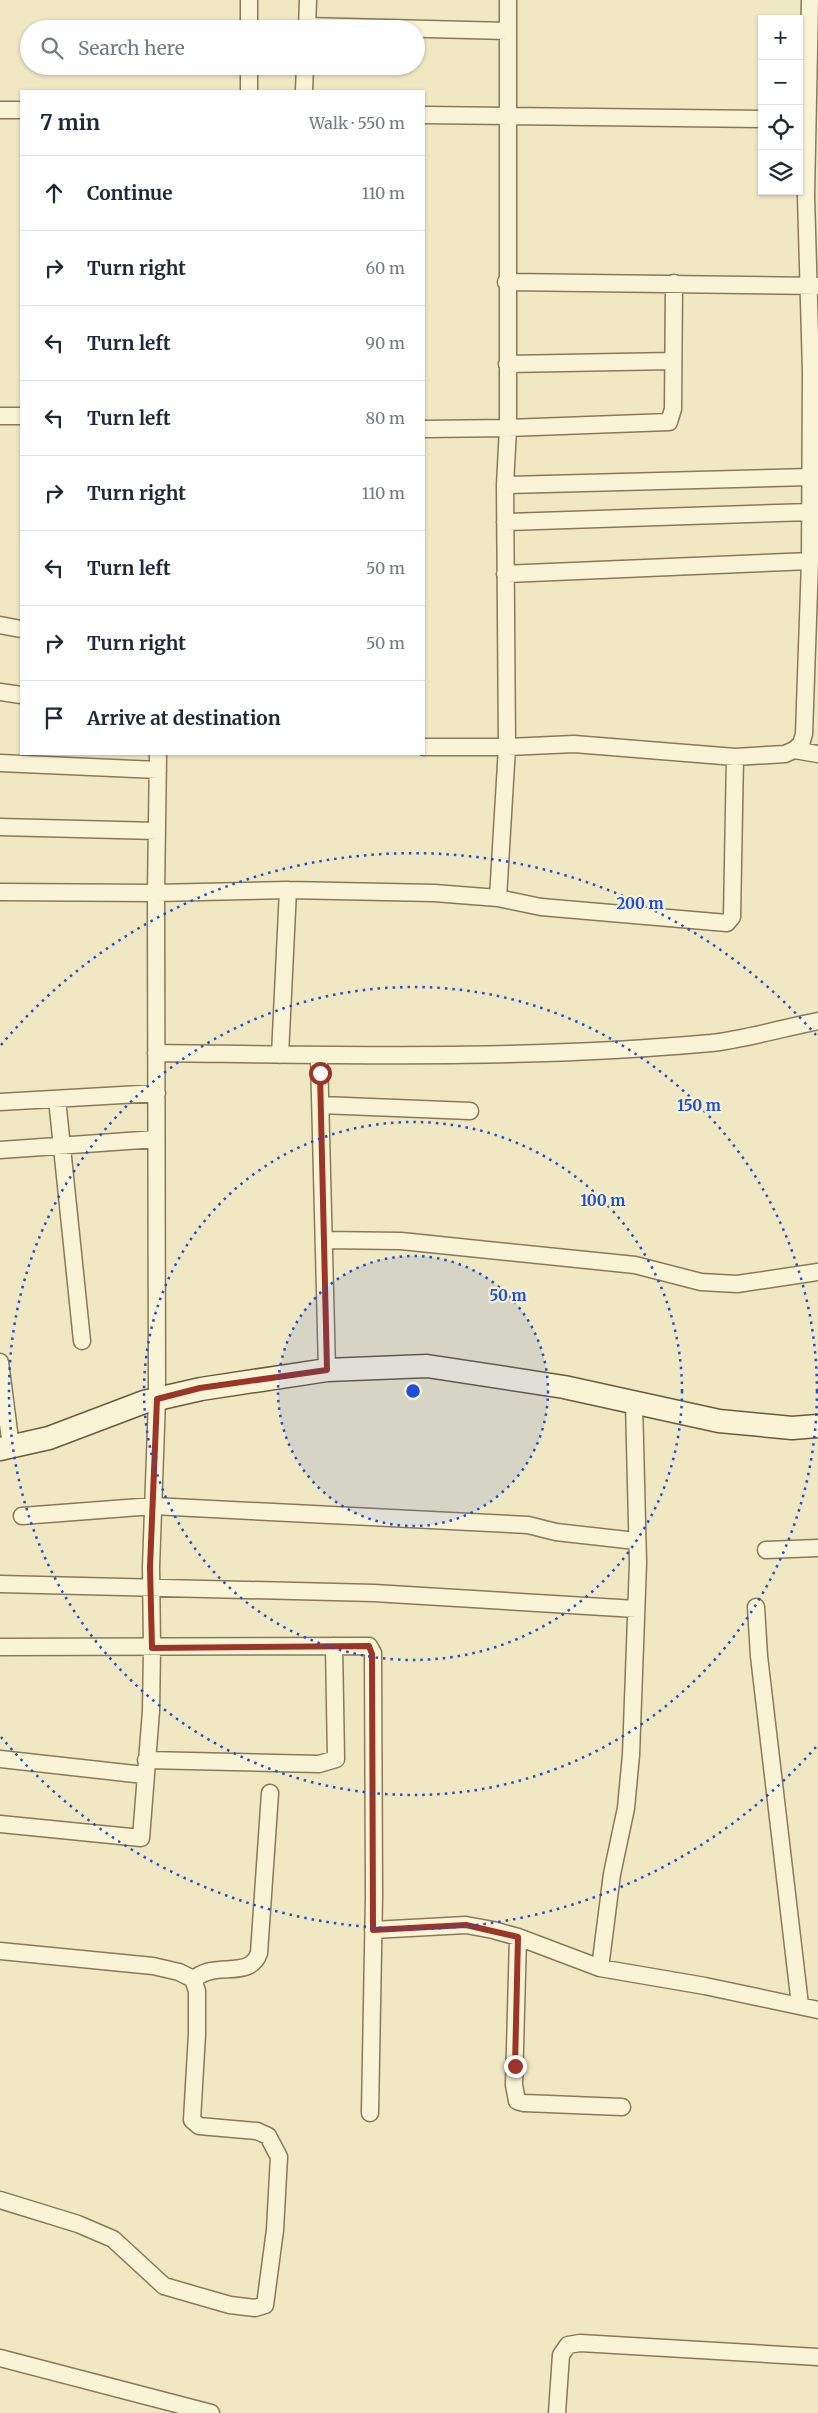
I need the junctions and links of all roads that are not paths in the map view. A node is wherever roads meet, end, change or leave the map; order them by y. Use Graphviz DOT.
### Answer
graph roads {
  1 [pos="249,0"];
  2 [pos="308,0"];
  3 [pos="508,0"];
  4 [pos="810,0"];
  5 [pos="249,20"];
  6 [pos="307,20"];
  7 [pos="425,29"];
  8 [pos="508,30"];
  9 [pos="249,75"];
  10 [pos="305,75"];
  11 [pos="249,90"];
  12 [pos="304,90"];
  13 [pos="0,110"];
  14 [pos="20,110"];
  15 [pos="425,115"];
  16 [pos="507,116"];
  17 [pos="758,119"];
  18 [pos="804,120"];
  19 [pos="812,195"];
  20 [pos="506,282"];
  21 [pos="674,283"];
  22 [pos="812,286"];
  23 [pos="673,362"];
  24 [pos="507,364"];
  25 [pos="814,372"];
  26 [pos="0,416"];
  27 [pos="20,416"];
  28 [pos="508,428"];
  29 [pos="425,429"];
  30 [pos="814,431"];
  31 [pos="810,477"];
  32 [pos="505,485"];
  33 [pos="814,496"];
  34 [pos="810,512"];
  35 [pos="505,522"];
  36 [pos="810,561"];
  37 [pos="505,574"];
  38 [pos="814,581"];
  39 [pos="0,625"];
  40 [pos="20,629"];
  41 [pos="0,692"];
  42 [pos="20,695"];
  43 [pos="425,747"];
  44 [pos="507,747"];
  45 [pos="794,750"];
  46 [pos="818,754"];
  47 [pos="158,755"];
  48 [pos="735,757"];
  49 [pos="0,763"];
  50 [pos="158,770"];
  51 [pos="0,827"];
  52 [pos="157,831"];
  53 [pos="288,890"];
  54 [pos="0,892"];
  55 [pos="156,893"];
  56 [pos="498,898"];
  57 [pos="818,1021"];
  58 [pos="156,1053"];
  59 [pos="280,1054"];
  60 [pos="319,1056"];
  61 [pos="157,1093"];
  62 [pos="56,1099"];
  63 [pos="0,1102"];
  64 [pos="321,1106"];
  65 [pos="470,1111"];
  66 [pos="156,1139"];
  67 [pos="61,1146"];
  68 [pos="0,1150"];
  69 [pos="324,1240"];
  70 [pos="818,1272"];
  71 [pos="82,1341"];
  72 [pos="0,1362"];
  73 [pos="327,1370"];
  74 [pos="157,1399"];
  75 [pos="634,1403"];
  76 [pos="818,1426"];
  77 [pos="5,1448"];
  78 [pos="153,1506"];
  79 [pos="22,1516"];
  80 [pos="636,1541"];
  81 [pos="818,1548"];
  82 [pos="766,1550"];
  83 [pos="0,1584"];
  84 [pos="151,1587"];
  85 [pos="756,1608"];
  86 [pos="636,1609"];
  87 [pos="334,1646"];
  88 [pos="0,1647"];
  89 [pos="152,1648"];
  90 [pos="0,1759"];
  91 [pos="145,1768"];
  92 [pos="270,1793"];
  93 [pos="0,1824"];
  94 [pos="373,1930"];
  95 [pos="518,1937"];
  96 [pos="0,1951"];
  97 [pos="600,1968"];
  98 [pos="192,1979"];
  99 [pos="800,2005"];
  100 [pos="818,2010"];
  101 [pos="622,2107"];
  102 [pos="370,2113"];
  103 [pos="0,2200"];
  104 [pos="818,2357"];
  105 [pos="0,2358"];
  106 [pos="211,2413"];
  107 [pos="557,2413"];
  1 -- 5 [label="street"];
  2 -- 6 [label="street"];
  3 -- 8 [label="street"];
  4 -- 18 [label="street"];
  7 -- 8 [label="street"];
  8 -- 16 [label="street"];
  9 -- 11 [label="street"];
  10 -- 12 [label="street"];
  13 -- 14 [label="street"];
  15 -- 16 [label="street"];
  16 -- 17 [label="street"];
  16 -- 20 [label="street"];
  18 -- 19 [label="street"];
  19 -- 22 [label="street"];
  20 -- 21 [label="street"];
  20 -- 24 [label="street"];
  21 -- 22 [label="street"];
  21 -- 23 [label="street"];
  22 -- 25 [label="street"];
  23 -- 24 [label="street"];
  23 -- 28 [label="street"];
  24 -- 28 [label="street"];
  25 -- 30 [label="street"];
  26 -- 27 [label="street"];
  28 -- 29 [label="street"];
  28 -- 32 [label="street"];
  30 -- 31 [label="street"];
  31 -- 32 [label="street"];
  31 -- 33 [label="street"];
  32 -- 35 [label="street"];
  33 -- 34 [label="street"];
  34 -- 35 [label="street"];
  34 -- 36 [label="street"];
  35 -- 37 [label="street"];
  36 -- 37 [label="street"];
  36 -- 38 [label="street"];
  37 -- 44 [label="street"];
  38 -- 45 [label="street"];
  39 -- 40 [label="street"];
  41 -- 42 [label="street"];
  43 -- 44 [label="street"];
  44 -- 48 [label="street"];
  44 -- 56 [label="street"];
  45 -- 46 [label="street"];
  45 -- 48 [label="street"];
  47 -- 50 [label="street"];
  48 -- 56 [label="street"];
  49 -- 50 [label="street"];
  50 -- 52 [label="street"];
  51 -- 52 [label="street"];
  52 -- 55 [label="street"];
  53 -- 55 [label="street"];
  53 -- 56 [label="street"];
  53 -- 59 [label="street"];
  54 -- 55 [label="street"];
  55 -- 58 [label="street"];
  57 -- 60 [label="street"];
  58 -- 59 [label="street"];
  58 -- 61 [label="street"];
  59 -- 60 [label="street"];
  60 -- 64 [label="street"];
  61 -- 62 [label="street"];
  61 -- 66 [label="street"];
  62 -- 63 [label="street"];
  62 -- 67 [label="street"];
  64 -- 65 [label="street"];
  64 -- 69 [label="street"];
  66 -- 67 [label="street"];
  66 -- 74 [label="street"];
  67 -- 68 [label="street"];
  67 -- 71 [label="street"];
  69 -- 70 [label="street"];
  69 -- 73 [label="street"];
  72 -- 77 [label="street"];
  73 -- 74 [label="street"];
  73 -- 75 [label="street"];
  74 -- 77 [label="street"];
  74 -- 78 [label="street"];
  75 -- 76 [label="street"];
  75 -- 80 [label="street"];
  78 -- 79 [label="street"];
  78 -- 80 [label="street"];
  78 -- 84 [label="street"];
  80 -- 86 [label="street"];
  81 -- 82 [label="street"];
  83 -- 84 [label="street"];
  84 -- 86 [label="street"];
  84 -- 89 [label="street"];
  85 -- 99 [label="street"];
  86 -- 97 [label="street"];
  87 -- 89 [label="street"];
  87 -- 91 [label="street"];
  87 -- 94 [label="street"];
  88 -- 89 [label="street"];
  89 -- 91 [label="street"];
  90 -- 91 [label="street"];
  91 -- 93 [label="street"];
  92 -- 98 [label="street"];
  94 -- 95 [label="street"];
  94 -- 102 [label="street"];
  95 -- 97 [label="street"];
  95 -- 101 [label="street"];
  96 -- 98 [label="street"];
  97 -- 99 [label="street"];
  98 -- 103 [label="street"];
  99 -- 100 [label="street"];
  104 -- 107 [label="street"];
  105 -- 106 [label="street"];
}
